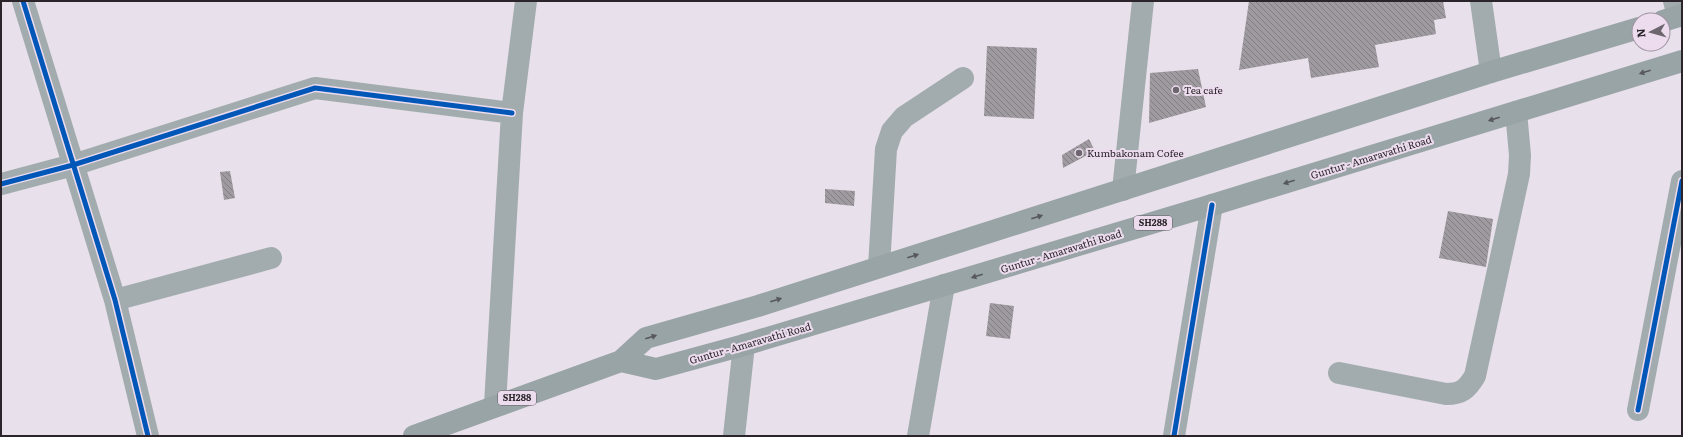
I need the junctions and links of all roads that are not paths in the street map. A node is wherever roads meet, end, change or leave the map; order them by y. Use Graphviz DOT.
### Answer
graph roads {
  1 [pos="23,1"];
  2 [pos="526,1"];
  3 [pos="1144,1"];
  4 [pos="1481,1"];
  5 [pos="1631,30"];
  6 [pos="1682,61"];
  7 [pos="1491,72"];
  8 [pos="963,78"];
  9 [pos="1516,112"];
  10 [pos="512,114"];
  11 [pos="73,165"];
  12 [pos="1682,181"];
  13 [pos="1,184"];
  14 [pos="1123,190"];
  15 [pos="1212,205"];
  16 [pos="271,258"];
  17 [pos="879,267"];
  18 [pos="944,285"];
  19 [pos="115,300"];
  20 [pos="744,345"];
  21 [pos="621,361"];
  22 [pos="1339,373"];
  23 [pos="495,405"];
  24 [pos="1638,410"];
  25 [pos="148,436"];
  26 [pos="414,436"];
  27 [pos="734,436"];
  28 [pos="918,436"];
  29 [pos="1174,436"];
  1 -- 11 [label="street"];
  2 -- 10 [label="street"];
  3 -- 14 [label="street"];
  4 -- 7 [label="street"];
  5 -- 7 [label="main road, SH288"];
  6 -- 9 [label="main road, Guntur - Amaravathi Road / SH288, one-way"];
  7 -- 14 [label="main road, SH288"];
  8 -- 17 [label="street"];
  9 -- 15 [label="main road, Guntur - Amaravathi Road / SH288, one-way"];
  9 -- 22 [label="street"];
  10 -- 11 [label="street"];
  10 -- 23 [label="street"];
  11 -- 13 [label="street"];
  11 -- 19 [label="street"];
  12 -- 24 [label="street"];
  17 -- 14 [label="main road, SH288, one-way"];
  15 -- 18 [label="main road, Guntur - Amaravathi Road / SH288, one-way"];
  15 -- 29 [label="street"];
  16 -- 19 [label="street"];
  21 -- 17 [label="main road, SH288, one-way"];
  18 -- 20 [label="main road, Guntur - Amaravathi Road / SH288"];
  18 -- 28 [label="street"];
  19 -- 25 [label="street"];
  20 -- 21 [label="main road, Guntur - Amaravathi Road / SH288"];
  20 -- 27 [label="street"];
  21 -- 23 [label="main road, SH288"];
  23 -- 26 [label="main road, SH288"];
}
